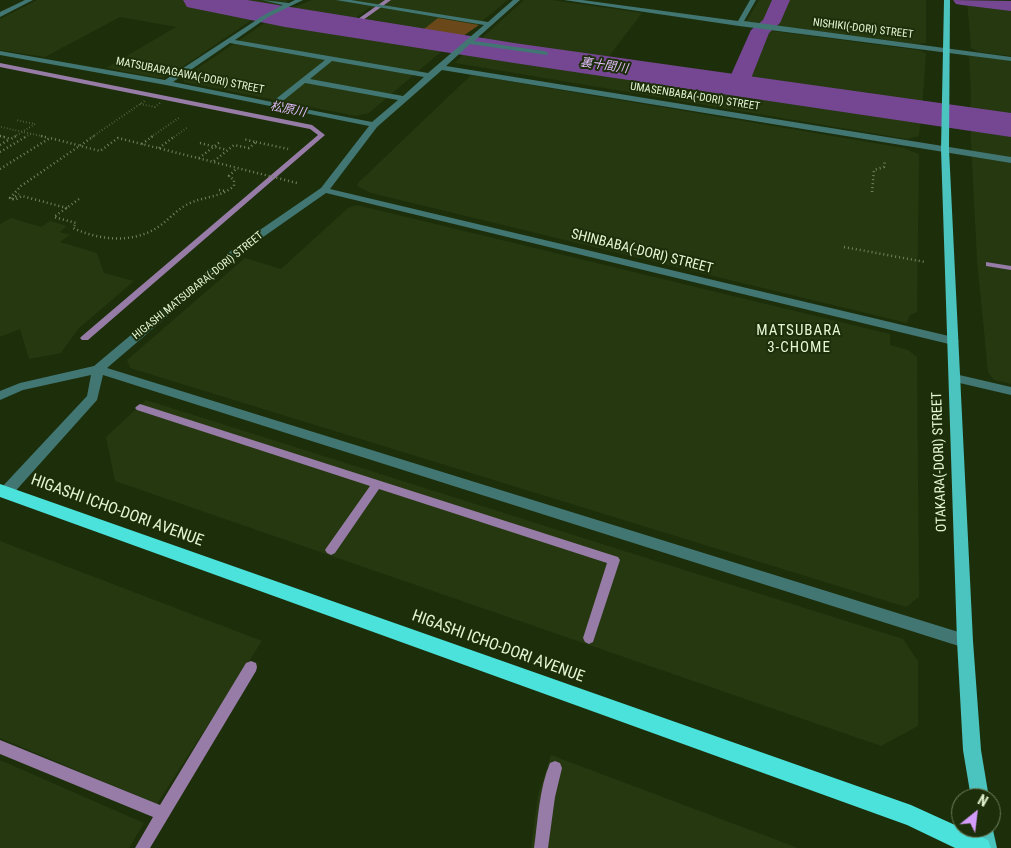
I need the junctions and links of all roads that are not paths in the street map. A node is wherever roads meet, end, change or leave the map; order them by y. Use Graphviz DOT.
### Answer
graph roads {
  1 [pos="30,0"];
  2 [pos="265,0"];
  3 [pos="300,0"];
  4 [pos="339,0"];
  5 [pos="518,0"];
  6 [pos="568,0"];
  7 [pos="753,0"];
  8 [pos="947,1"];
  9 [pos="290,5"];
  10 [pos="0,15"];
  11 [pos="488,24"];
  12 [pos="739,24"];
  13 [pos="230,40"];
  14 [pos="468,42"];
  15 [pos="948,51"];
  16 [pos="0,53"];
  17 [pos="544,53"];
  18 [pos="330,59"];
  19 [pos="1011,59"];
  20 [pos="440,67"];
  21 [pos="430,76"];
  22 [pos="304,80"];
  23 [pos="166,83"];
  24 [pos="406,99"];
  25 [pos="274,104"];
  26 [pos="374,124"];
  27 [pos="945,149"];
  28 [pos="1011,160"];
  29 [pos="324,190"];
  30 [pos="953,341"];
  31 [pos="98,368"];
  32 [pos="955,378"];
  33 [pos="1011,391"];
  34 [pos="0,396"];
  35 [pos="3,491"];
  36 [pos="965,641"];
  37 [pos="978,788"];
  38 [pos="980,848"];
  1 -- 10 [label="street"];
  2 -- 9 [label="street"];
  3 -- 9 [label="street"];
  4 -- 11 [label="street"];
  5 -- 11 [label="street, HIGASHI MATSUBARA(-DORI) STREET"];
  6 -- 12 [label="street"];
  7 -- 12 [label="street"];
  8 -- 15 [label="main road"];
  9 -- 13 [label="street"];
  11 -- 14 [label="street, HIGASHI MATSUBARA(-DORI) STREET"];
  12 -- 15 [label="street, NISHIKI(-DORI) STREET"];
  13 -- 18 [label="street"];
  13 -- 23 [label="street"];
  14 -- 17 [label="street"];
  14 -- 20 [label="street, HIGASHI MATSUBARA(-DORI) STREET"];
  15 -- 19 [label="street, NISHIKI(-DORI) STREET"];
  15 -- 27 [label="main road, OTAKARA(-DORI) STREET"];
  16 -- 23 [label="street, MATSUBARAGAWA(-DORI) STREET"];
  18 -- 21 [label="street"];
  18 -- 22 [label="street"];
  20 -- 21 [label="street, HIGASHI MATSUBARA(-DORI) STREET"];
  20 -- 27 [label="street, UMASENBABA(-DORI) STREET"];
  21 -- 24 [label="street, HIGASHI MATSUBARA(-DORI) STREET"];
  22 -- 24 [label="street"];
  22 -- 25 [label="street"];
  23 -- 25 [label="street, MATSUBARAGAWA(-DORI) STREET"];
  24 -- 26 [label="street, HIGASHI MATSUBARA(-DORI) STREET"];
  25 -- 26 [label="street, MATSUBARAGAWA(-DORI) STREET"];
  26 -- 29 [label="street, HIGASHI MATSUBARA(-DORI) STREET"];
  27 -- 28 [label="street, UMASENBABA(-DORI) STREET"];
  27 -- 30 [label="main road, OTAKARA(-DORI) STREET"];
  29 -- 30 [label="street, SHINBABA(-DORI) STREET"];
  29 -- 31 [label="street, HIGASHI MATSUBARA(-DORI) STREET"];
  30 -- 32 [label="main road, OTAKARA(-DORI) STREET"];
  31 -- 34 [label="street, HIGASHI MATSUBARA(-DORI) STREET"];
  31 -- 35 [label="street"];
  31 -- 36 [label="street"];
  32 -- 33 [label="street"];
  32 -- 36 [label="main road, OTAKARA(-DORI) STREET"];
  35 -- 38 [label="highway, HIGASHI ICHO-DORI AVENUE"];
  36 -- 37 [label="main road, OTAKARA(-DORI) STREET"];
}
